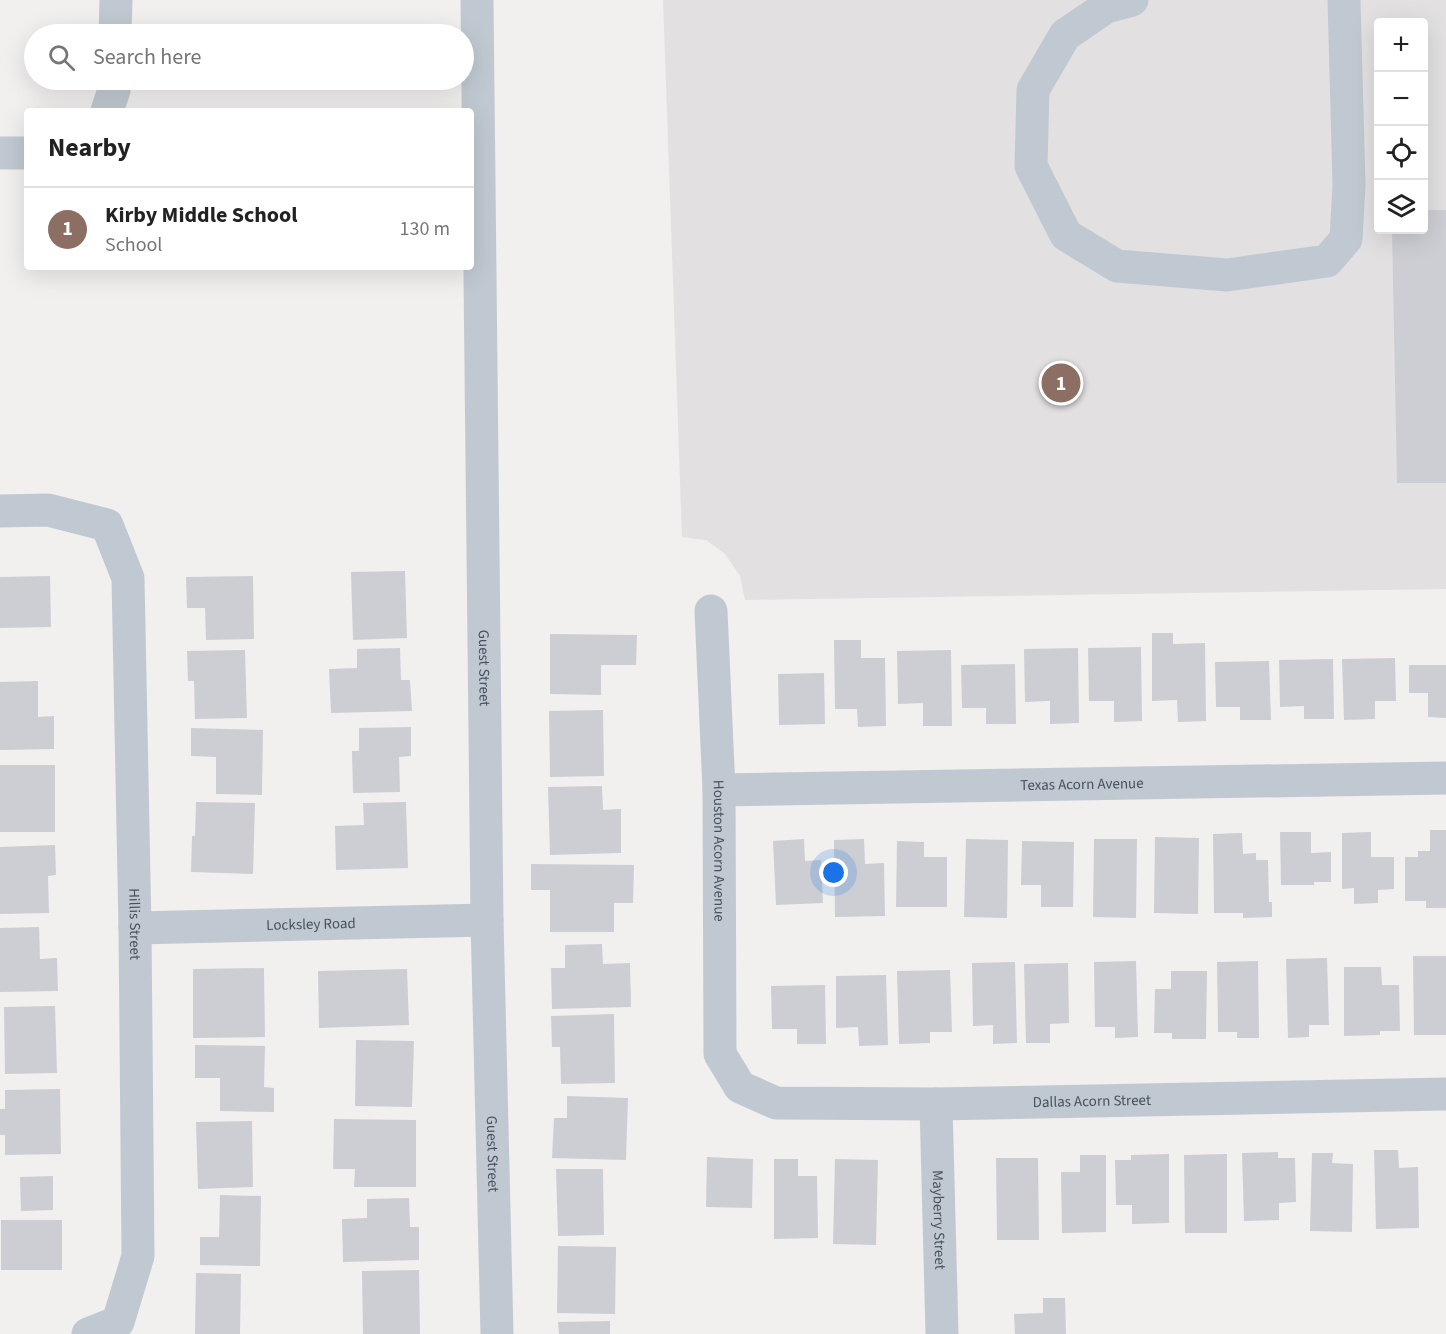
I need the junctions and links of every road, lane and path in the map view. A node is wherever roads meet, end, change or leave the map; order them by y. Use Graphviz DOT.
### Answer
graph roads {
  1 [pos="116,0"];
  2 [pos="477,0"];
  3 [pos="1132,0"];
  4 [pos="1344,0"];
  5 [pos="116,24"];
  6 [pos="114,90"];
  7 [pos="108,108"];
  8 [pos="0,153"];
  9 [pos="24,153"];
  10 [pos="0,511"];
  11 [pos="711,611"];
  12 [pos="1446,778"];
  13 [pos="719,790"];
  14 [pos="487,920"];
  15 [pos="135,928"];
  16 [pos="740,1087"];
  17 [pos="1446,1094"];
  18 [pos="936,1104"];
  19 [pos="88,1334"];
  20 [pos="497,1334"];
  21 [pos="942,1334"];
  1 -- 5 [label="street"];
  2 -- 14 [label="street, Guest Street"];
  3 -- 4 [label="street"];
  6 -- 7 [label="street"];
  8 -- 9 [label="street"];
  10 -- 15 [label="street, Hillis Street"];
  11 -- 13 [label="street, Houston Acorn Avenue"];
  12 -- 13 [label="street, Texas Acorn Avenue"];
  13 -- 16 [label="street, Houston Acorn Avenue"];
  14 -- 15 [label="street, Locksley Road"];
  14 -- 20 [label="street, Guest Street"];
  15 -- 19 [label="street, Hillis Street"];
  16 -- 18 [label="street, Dallas Acorn Street"];
  17 -- 18 [label="street, Dallas Acorn Street"];
  18 -- 21 [label="street, Mayberry Street"];
}
